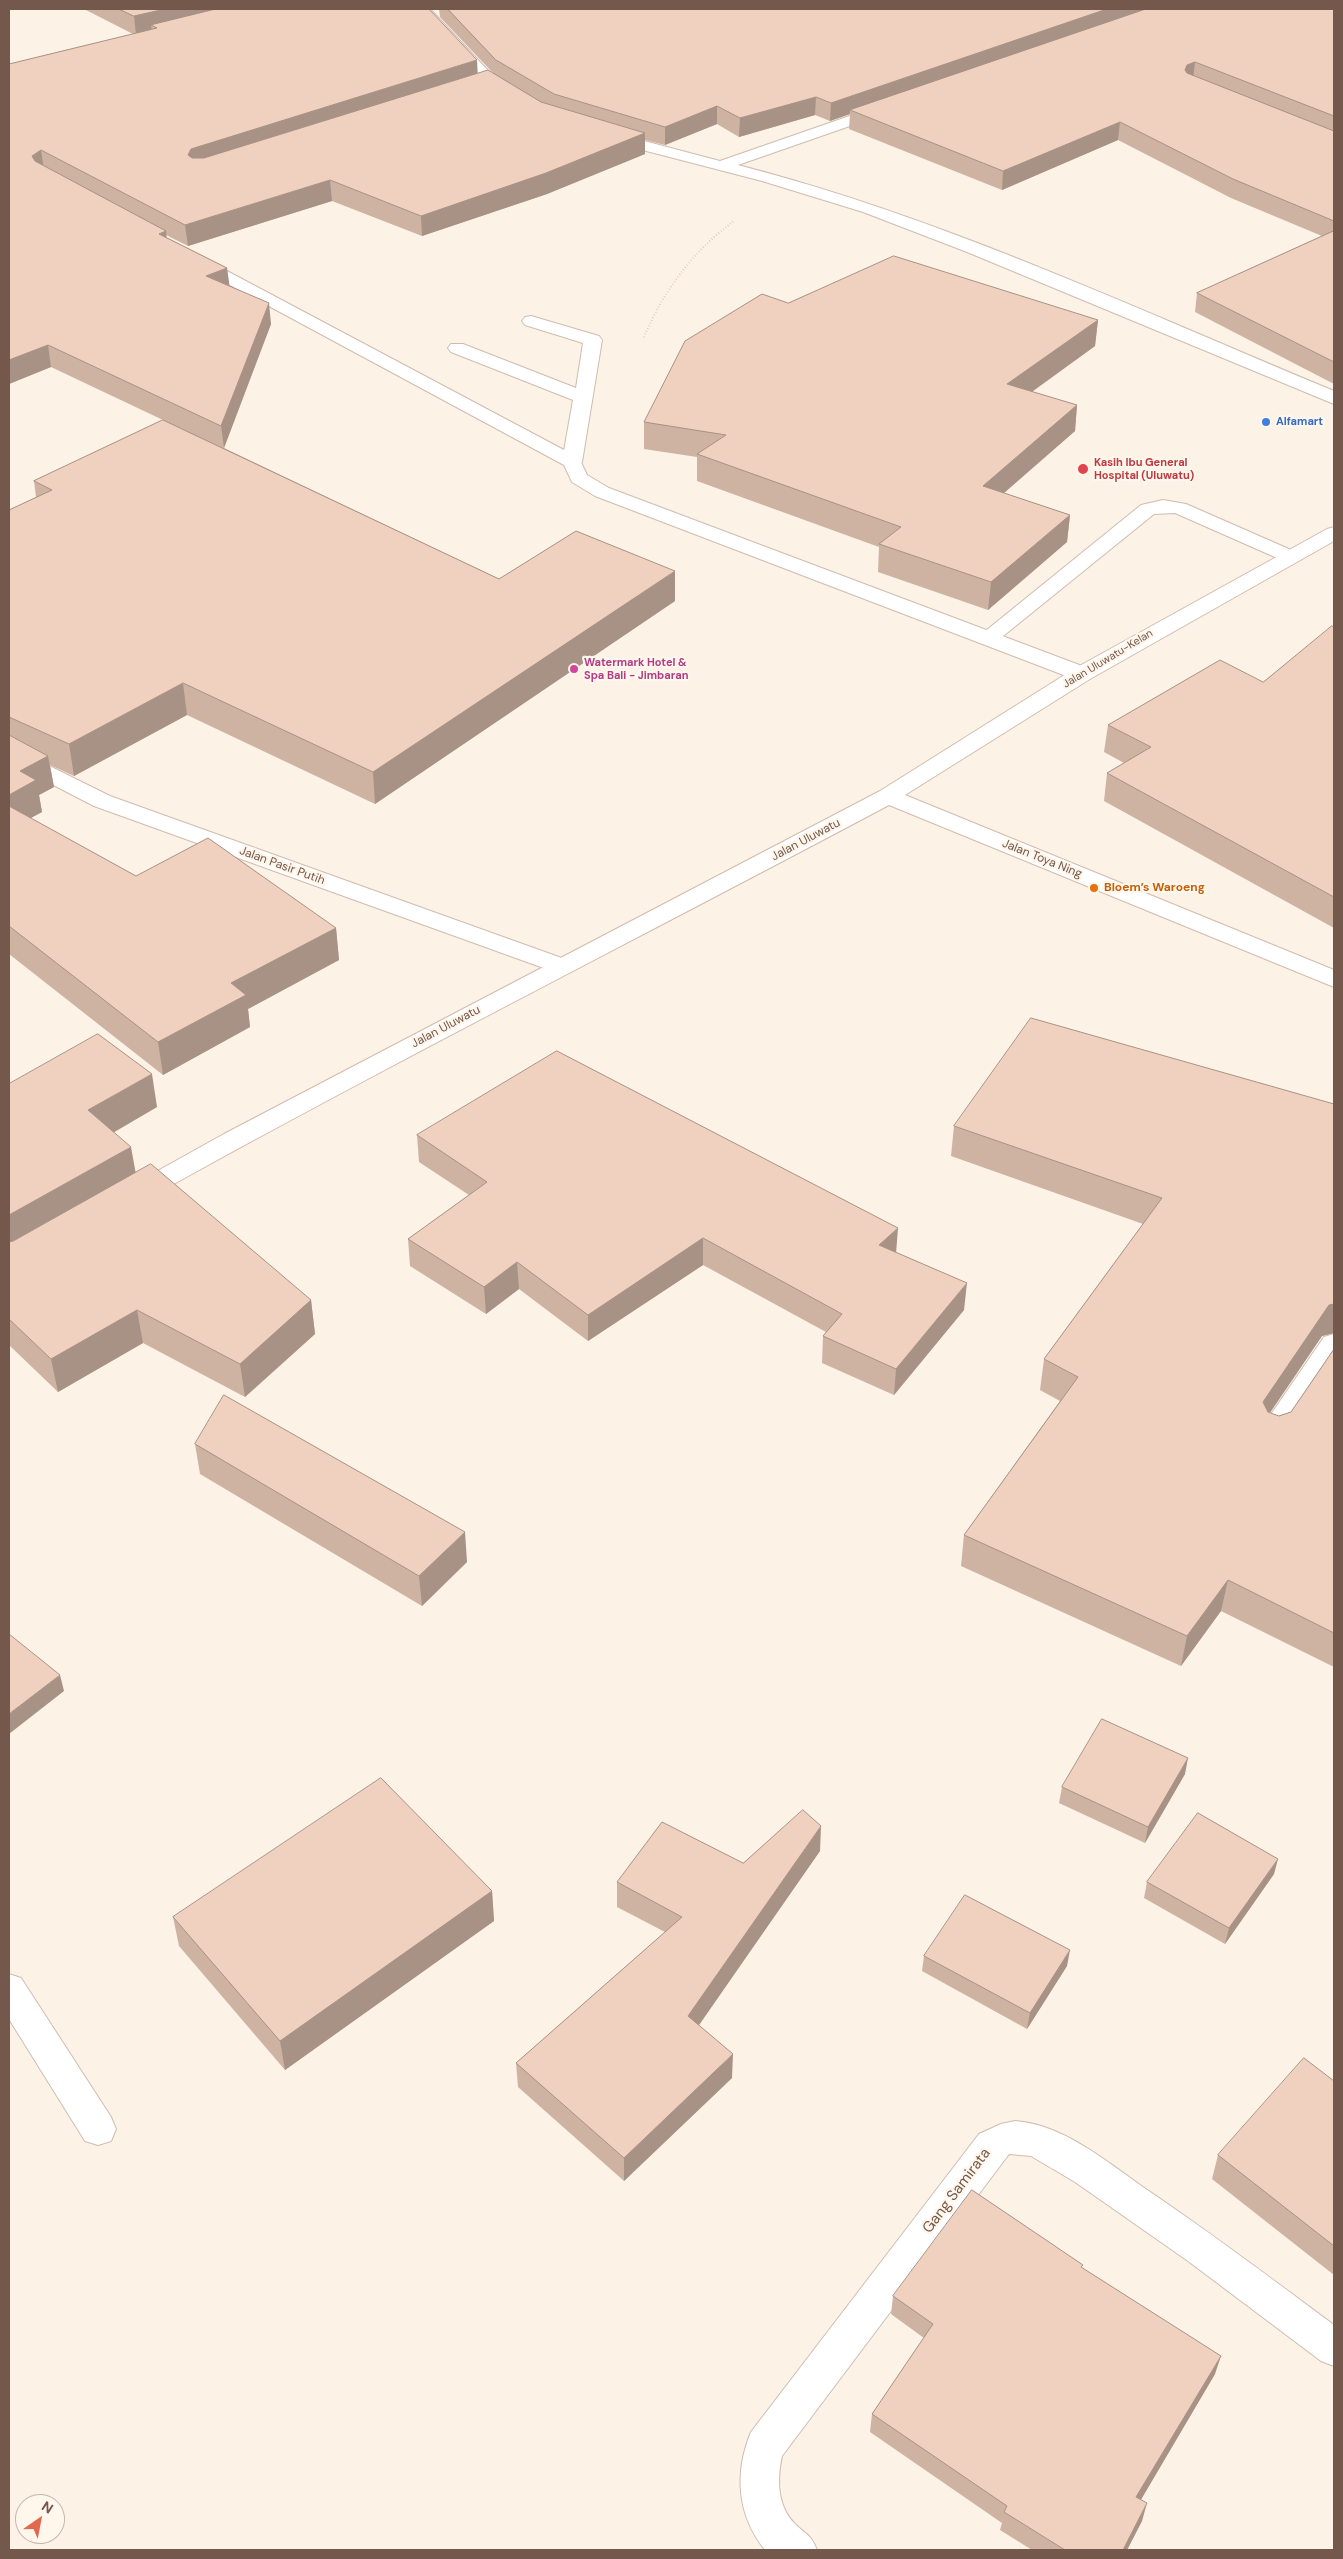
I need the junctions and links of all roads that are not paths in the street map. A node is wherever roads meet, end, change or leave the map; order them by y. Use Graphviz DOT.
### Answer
graph roads {
  1 [pos="422,9"];
  2 [pos="491,82"];
  3 [pos="472,88"];
  4 [pos="895,105"];
  5 [pos="530,106"];
  6 [pos="592,131"];
  7 [pos="720,166"];
  8 [pos="178,250"];
  9 [pos="531,321"];
  10 [pos="457,348"];
  11 [pos="583,398"];
  12 [pos="1334,398"];
  13 [pos="572,462"];
  14 [pos="1334,533"];
  15 [pos="1291,557"];
  16 [pos="990,637"];
  17 [pos="1082,674"];
  18 [pos="9,753"];
  19 [pos="888,796"];
  20 [pos="561,966"];
  21 [pos="1334,979"];
  22 [pos="112,1208"];
  23 [pos="1334,1344"];
  24 [pos="1273,1434"];
  25 [pos="9,1989"];
  26 [pos="98,2129"];
  27 [pos="1334,2348"];
  28 [pos="797,2550"];
  1 -- 2 [label="street"];
  2 -- 3 [label="street"];
  2 -- 5 [label="street"];
  4 -- 7 [label="street"];
  6 -- 7 [label="street"];
  7 -- 12 [label="street"];
  8 -- 13 [label="street"];
  9 -- 11 [label="street"];
  10 -- 11 [label="street"];
  11 -- 13 [label="street"];
  13 -- 16 [label="street"];
  14 -- 15 [label="street, Jalan Uluwatu-Kelan"];
  15 -- 16 [label="street"];
  15 -- 17 [label="street, Jalan Uluwatu-Kelan"];
  16 -- 17 [label="street"];
  17 -- 19 [label="street, Jalan Uluwatu-Kelan"];
  18 -- 20 [label="street, Jalan Pasir Putih"];
  19 -- 20 [label="street, Jalan Uluwatu"];
  19 -- 21 [label="street, Jalan Toya Ning"];
  20 -- 22 [label="street, Jalan Uluwatu"];
  23 -- 24 [label="street"];
  25 -- 26 [label="street"];
  27 -- 28 [label="street, Gang Samirata"];
}
